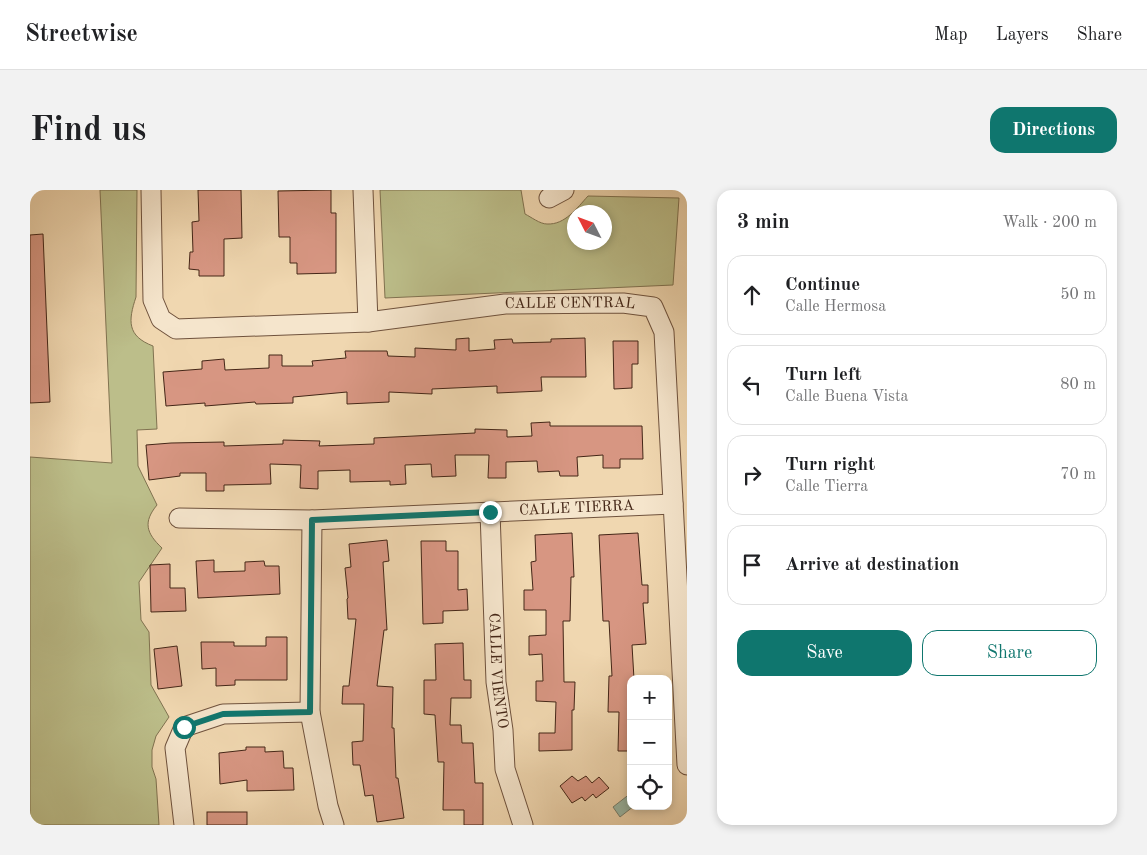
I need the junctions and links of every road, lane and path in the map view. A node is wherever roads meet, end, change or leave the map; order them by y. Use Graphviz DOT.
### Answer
graph roads {
  1 [pos="151,190"];
  2 [pos="363,190"];
  3 [pos="368,322"];
  4 [pos="673,504"];
  5 [pos="490,512"];
  6 [pos="179,518"];
  7 [pos="312,520"];
  8 [pos="310,712"];
  9 [pos="687,765"];
  10 [pos="184,825"];
  11 [pos="334,825"];
  12 [pos="523,825"];
  1 -- 3 [label="street, CALLE CENTRAL"];
  2 -- 3 [label="street"];
  3 -- 4 [label="street, CALLE CENTRAL"];
  4 -- 5 [label="street, CALLE TIERRA"];
  4 -- 9 [label="street, CALLE CENTRAL"];
  5 -- 7 [label="street, CALLE TIERRA"];
  5 -- 12 [label="street, CALLE VIENTO"];
  6 -- 7 [label="street, CALLE TIERRA"];
  7 -- 8 [label="street"];
  8 -- 10 [label="street"];
  8 -- 11 [label="street"];
}
